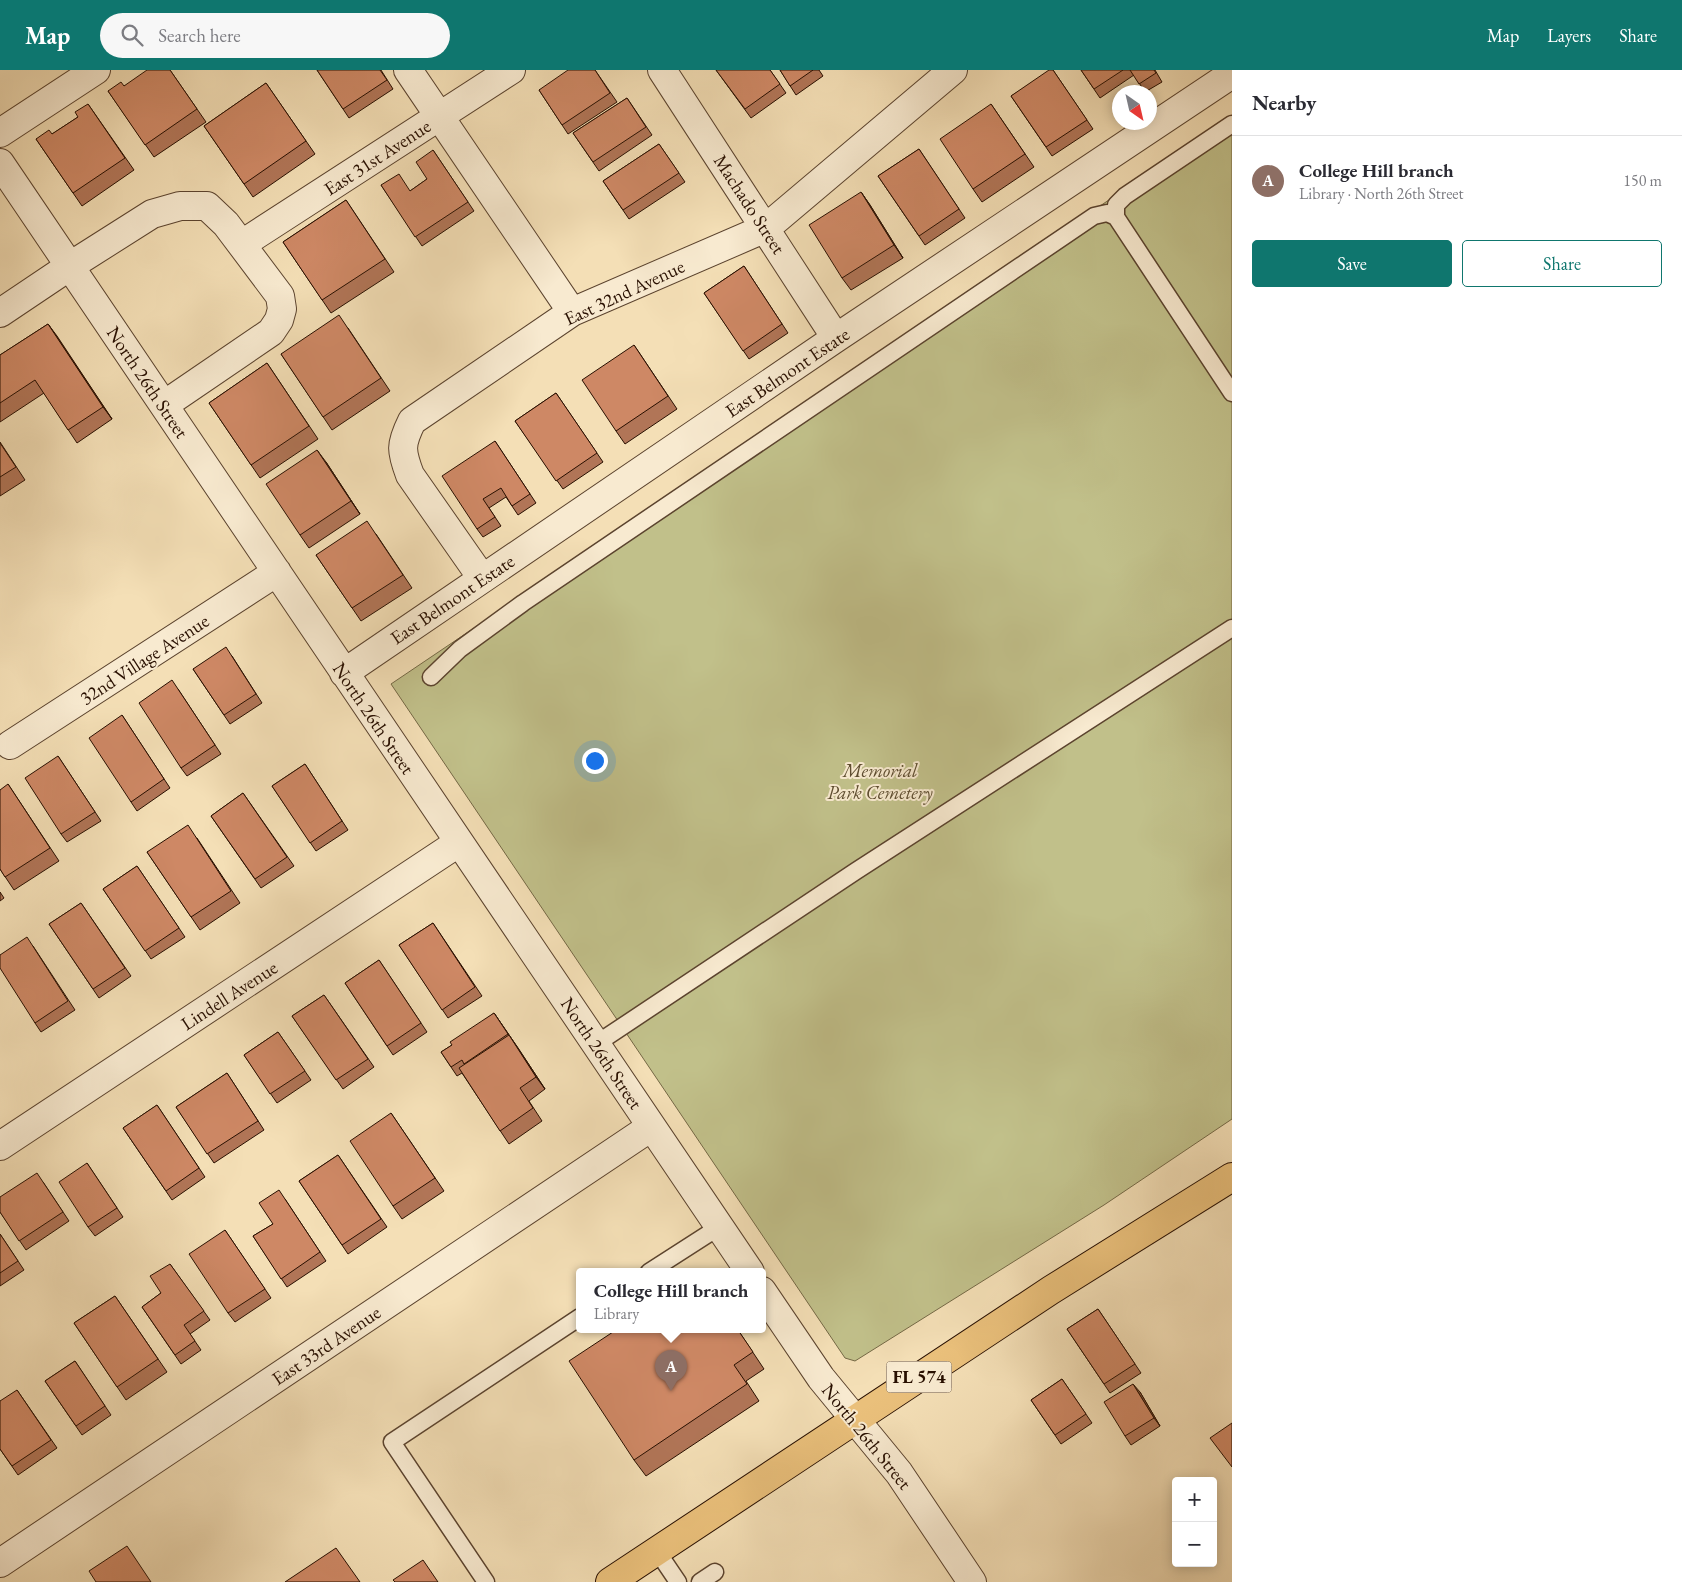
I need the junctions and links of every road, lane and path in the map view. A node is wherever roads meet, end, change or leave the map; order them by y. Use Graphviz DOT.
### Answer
graph roads {
  1 [pos="96,70"];
  2 [pos="408,70"];
  3 [pos="511,70"];
  4 [pos="662,70"];
  5 [pos="953,70"];
  6 [pos="1216,77"];
  7 [pos="439,117"];
  8 [pos="1232,124"];
  9 [pos="0,133"];
  10 [pos="0,164"];
  11 [pos="1116,218"];
  12 [pos="766,228"];
  13 [pos="242,244"];
  14 [pos="70,266"];
  15 [pos="572,312"];
  16 [pos="0,313"];
  17 [pos="836,338"];
  18 [pos="1232,393"];
  19 [pos="164,405"];
  20 [pos="277,572"];
  21 [pos="482,578"];
  22 [pos="1232,628"];
  23 [pos="344,673"];
  24 [pos="430,677"];
  25 [pos="10,745"];
  26 [pos="458,844"];
  27 [pos="596,1044"];
  28 [pos="652,1126"];
  29 [pos="0,1146"];
  30 [pos="1232,1177"];
  31 [pos="719,1227"];
  32 [pos="655,1268"];
  33 [pos="747,1268"];
  34 [pos="766,1297"];
  35 [pos="576,1320"];
  36 [pos="855,1419"];
  37 [pos="657,1551"];
  38 [pos="0,1563"];
  39 [pos="715,1572"];
  40 [pos="486,1582"];
  41 [pos="610,1582"];
  42 [pos="678,1582"];
  43 [pos="700,1582"];
  44 [pos="972,1582"];
  1 -- 9 [label="street"];
  2 -- 7 [label="street"];
  3 -- 7 [label="street, East 31st Avenue"];
  4 -- 12 [label="street, Machado Street"];
  5 -- 12 [label="street, East 32nd Avenue"];
  6 -- 17 [label="street, East Belmont Estate"];
  7 -- 13 [label="street, East 31st Avenue"];
  7 -- 15 [label="street"];
  8 -- 11 [label="lane"];
  10 -- 14 [label="street, North 26th Street"];
  11 -- 18 [label="lane"];
  11 -- 24 [label="lane"];
  12 -- 15 [label="street, East 32nd Avenue"];
  12 -- 17 [label="street, Machado Street"];
  13 -- 14 [label="street"];
  13 -- 19 [label="street"];
  14 -- 16 [label="street"];
  14 -- 19 [label="street, North 26th Street"];
  15 -- 21 [label="street, East 32nd Avenue"];
  17 -- 21 [label="street, East Belmont Estate"];
  19 -- 20 [label="street, North 26th Street"];
  20 -- 23 [label="street, North 26th Street"];
  20 -- 25 [label="street, 32nd Village Avenue"];
  21 -- 23 [label="street, East Belmont Estate"];
  22 -- 27 [label="lane"];
  23 -- 26 [label="street, North 26th Street"];
  26 -- 27 [label="street, North 26th Street"];
  26 -- 29 [label="street, Lindell Avenue"];
  27 -- 28 [label="street, North 26th Street"];
  28 -- 31 [label="street, North 26th Street"];
  28 -- 38 [label="street, East 33rd Avenue"];
  30 -- 36 [label="main road, FL 574"];
  31 -- 32 [label="lane"];
  31 -- 33 [label="street, North 26th Street"];
  34 -- 36 [label="street, North 26th Street"];
  35 -- 40 [label="lane"];
  36 -- 37 [label="main road, FL 574"];
  36 -- 44 [label="street, North 26th Street"];
  37 -- 41 [label="main road, FL 574"];
  37 -- 42 [label="lane"];
  39 -- 43 [label="lane"];
}
